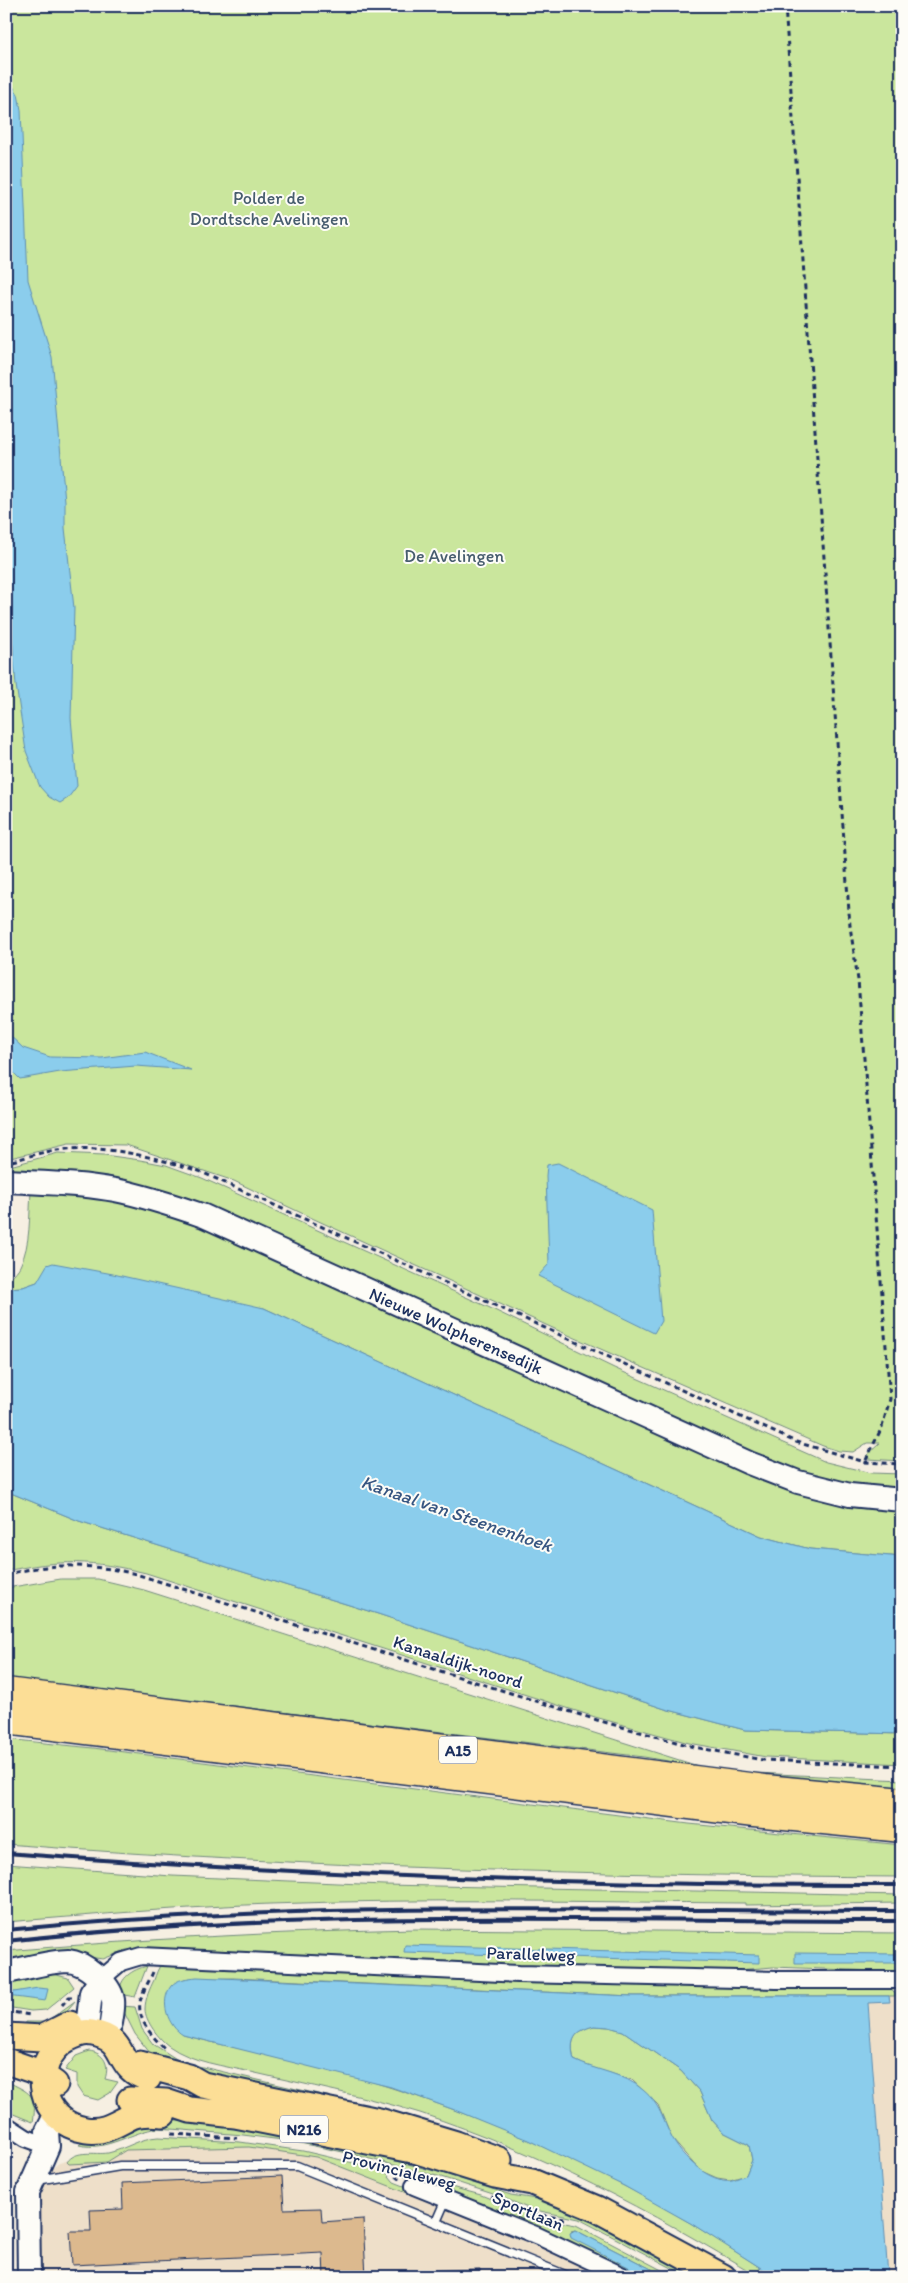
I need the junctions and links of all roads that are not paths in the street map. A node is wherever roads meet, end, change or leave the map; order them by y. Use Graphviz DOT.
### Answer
graph roads {
  1 [pos="6,1182"];
  2 [pos="902,1500"];
  3 [pos="6,1692"];
  4 [pos="6,1720"];
  5 [pos="902,1802"];
  6 [pos="902,1828"];
  7 [pos="6,1972"];
  8 [pos="100,1980"];
  9 [pos="902,1980"];
  10 [pos="95,2025"];
  11 [pos="6,2036"];
  12 [pos="6,2061"];
  13 [pos="140,2070"];
  14 [pos="6,2073"];
  15 [pos="42,2080"];
  16 [pos="131,2108"];
  17 [pos="71,2120"];
  18 [pos="6,2125"];
  19 [pos="48,2146"];
  20 [pos="32,2180"];
  21 [pos="532,2182"];
  22 [pos="414,2186"];
  23 [pos="447,2198"];
  24 [pos="436,2222"];
  25 [pos="622,2276"];
  26 [pos="29,2277"];
  27 [pos="570,2277"];
  28 [pos="723,2277"];
  1 -- 2 [label="street, Nieuwe Wolpherensedijk"];
  3 -- 5 [label="highway, A15"];
  4 -- 6 [label="highway, A15"];
  7 -- 8 [label="street"];
  8 -- 9 [label="street, Parallelweg"];
  8 -- 10 [label="street"];
  10 -- 11 [label="main road"];
  10 -- 13 [label="main road"];
  10 -- 15 [label="main road"];
  12 -- 15 [label="main road"];
  13 -- 16 [label="main road"];
  13 -- 21 [label="main road, Provincialeweg / N216"];
  14 -- 15 [label="main road"];
  15 -- 17 [label="main road"];
  16 -- 17 [label="main road, N216"];
  16 -- 21 [label="main road, Provincialeweg / N216"];
  17 -- 19 [label="street"];
  18 -- 19 [label="street"];
  19 -- 20 [label="street"];
  20 -- 24 [label="lane"];
  20 -- 26 [label="street"];
  21 -- 28 [label="main road, Provincialeweg / N216"];
  22 -- 23 [label="street, Sportlaan"];
  23 -- 24 [label="lane"];
  23 -- 25 [label="street, Sportlaan"];
  24 -- 27 [label="lane"];
}
